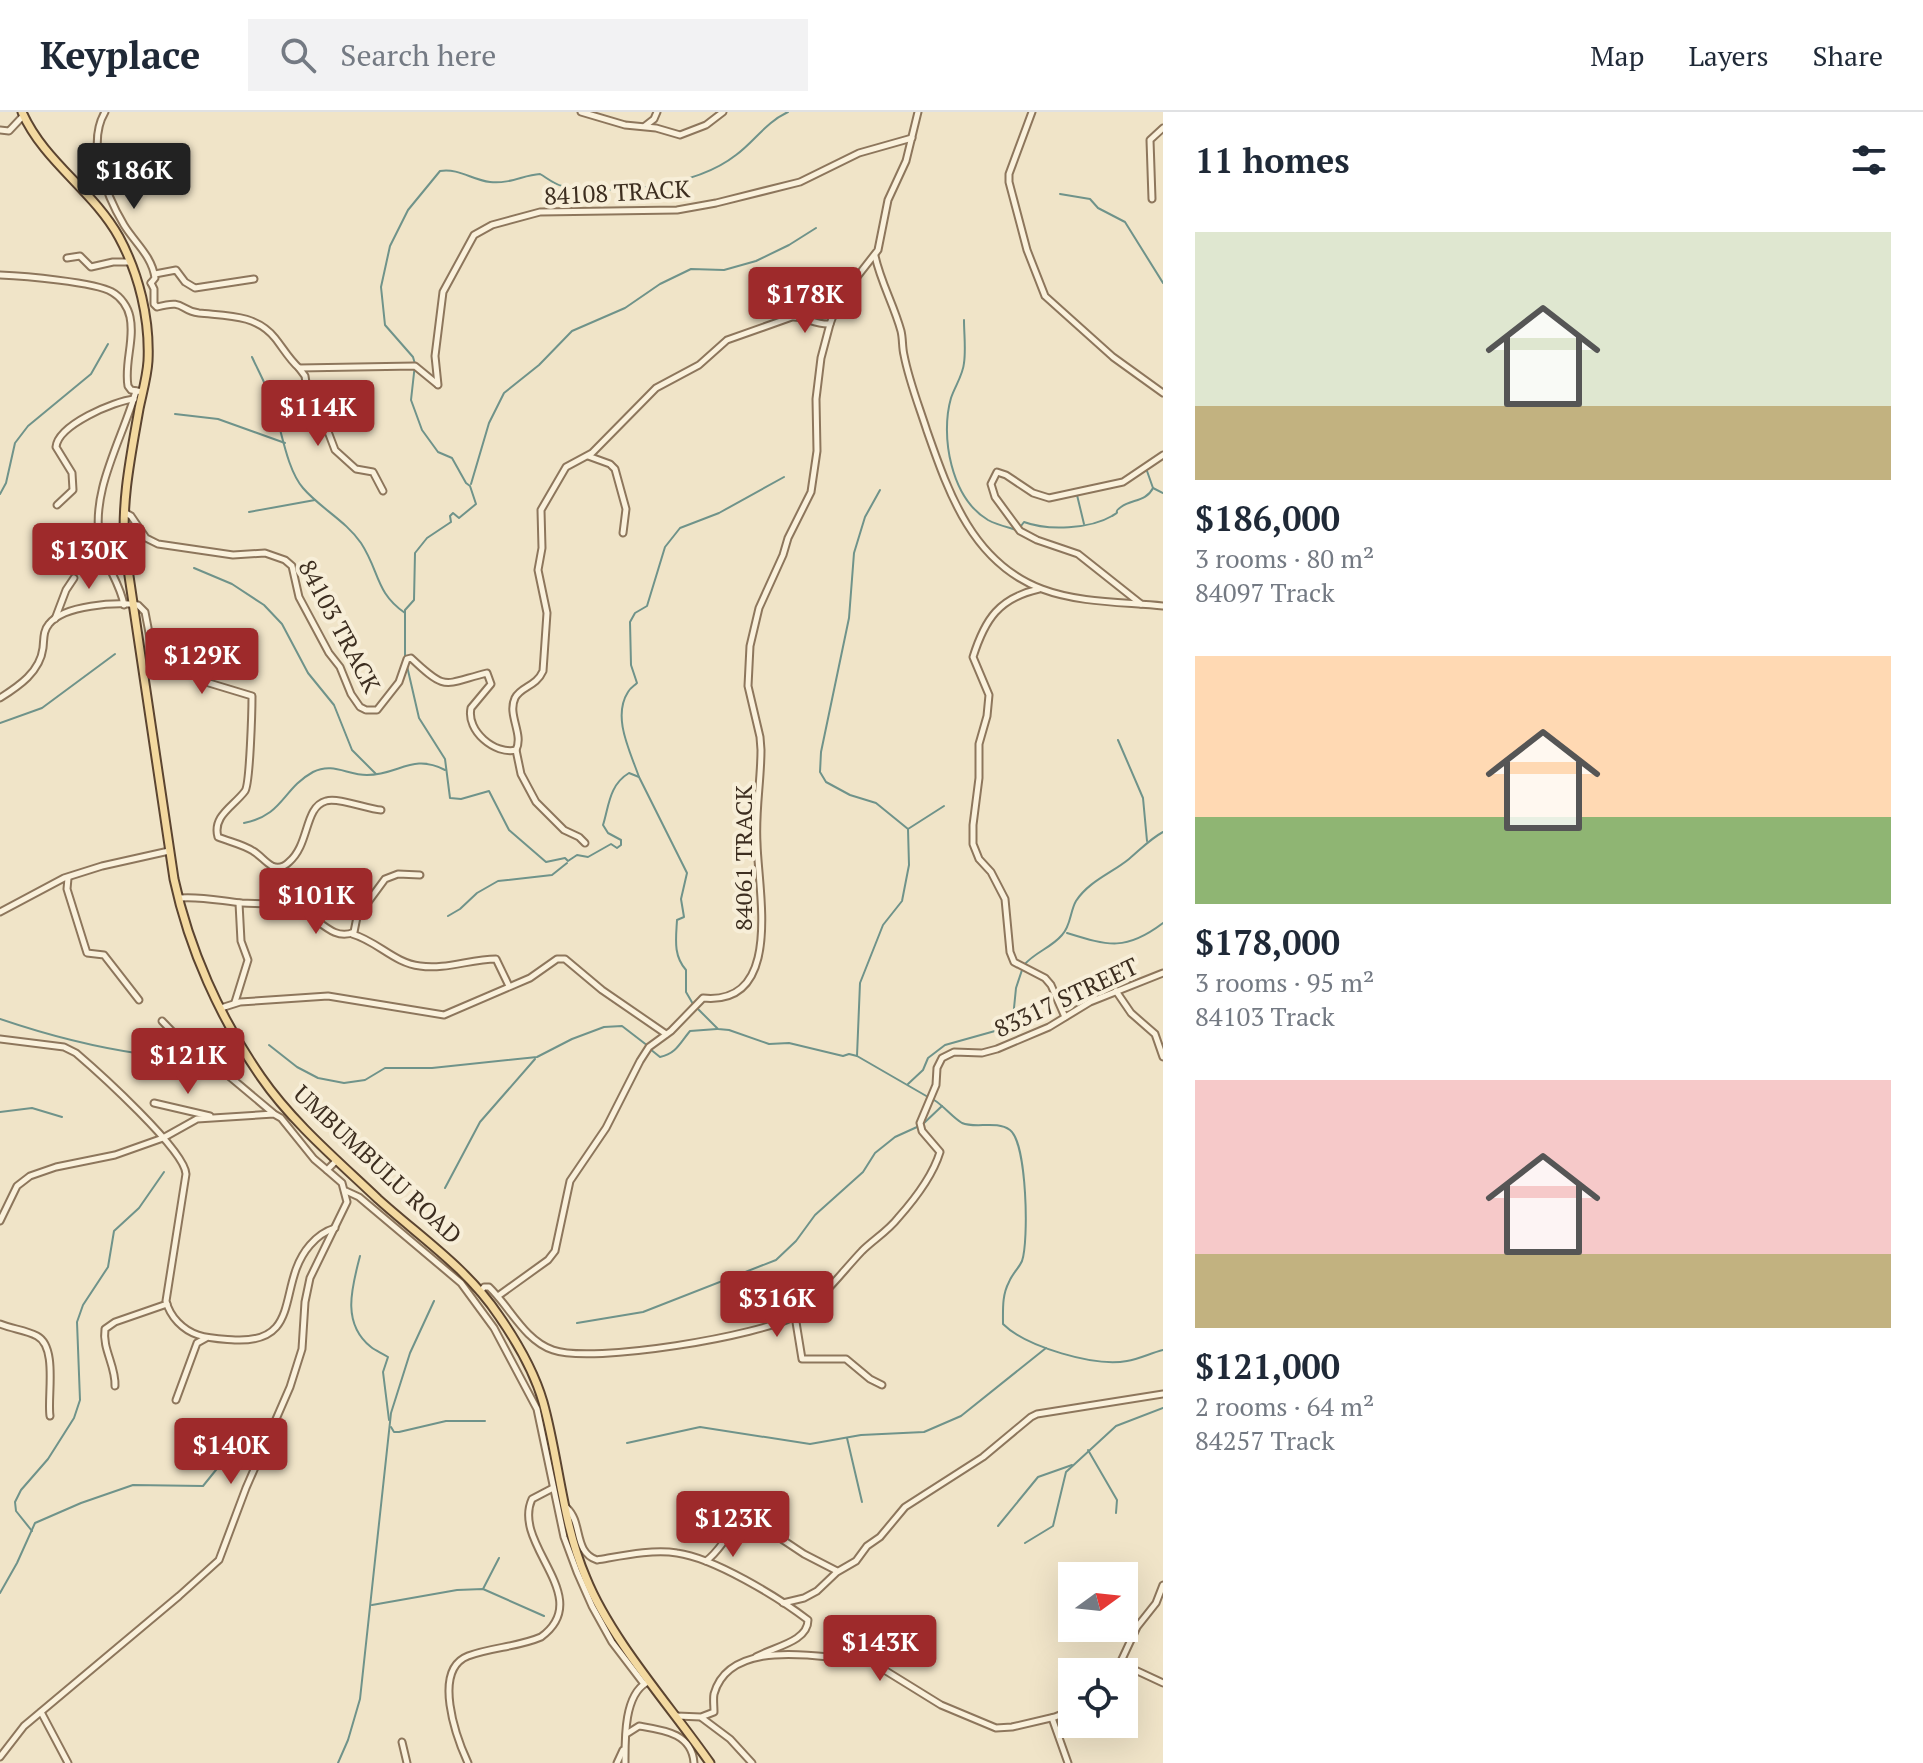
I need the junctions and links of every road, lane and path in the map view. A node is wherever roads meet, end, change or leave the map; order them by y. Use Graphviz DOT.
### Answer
graph roads {
  1 [pos="105,112"];
  2 [pos="581,112"];
  3 [pos="657,112"];
  4 [pos="723,112"];
  5 [pos="918,112"];
  6 [pos="1032,112"];
  7 [pos="23,114"];
  8 [pos="642,126"];
  9 [pos="1163,128"];
  10 [pos="0,130"];
  11 [pos="913,138"];
  12 [pos="1152,199"];
  13 [pos="875,255"];
  14 [pos="67,258"];
  15 [pos="130,262"];
  16 [pos="155,274"];
  17 [pos="0,275"];
  18 [pos="254,279"];
  19 [pos="151,283"];
  20 [pos="138,284"];
  21 [pos="830,324"];
  22 [pos="299,368"];
  23 [pos="140,392"];
  24 [pos="1163,393"];
  25 [pos="134,399"];
  26 [pos="1163,455"];
  27 [pos="587,456"];
  28 [pos="383,491"];
  29 [pos="57,505"];
  30 [pos="124,512"];
  31 [pos="623,533"];
  32 [pos="74,578"];
  33 [pos="1041,588"];
  34 [pos="128,604"];
  35 [pos="1142,604"];
  36 [pos="1163,606"];
  37 [pos="55,619"];
  38 [pos="0,698"];
  39 [pos="516,750"];
  40 [pos="381,810"];
  41 [pos="585,843"];
  42 [pos="169,851"];
  43 [pos="420,875"];
  44 [pos="68,878"];
  45 [pos="178,898"];
  46 [pos="239,903"];
  47 [pos="0,912"];
  48 [pos="351,933"];
  49 [pos="1163,973"];
  50 [pos="509,986"];
  51 [pos="1116,991"];
  52 [pos="139,1000"];
  53 [pos="235,1003"];
  54 [pos="221,1008"];
  55 [pos="1065,1017"];
  56 [pos="162,1021"];
  57 [pos="666,1034"];
  58 [pos="0,1039"];
  59 [pos="1163,1057"];
  60 [pos="154,1103"];
  61 [pos="274,1114"];
  62 [pos="215,1117"];
  63 [pos="163,1138"];
  64 [pos="338,1159"];
  65 [pos="327,1170"];
  66 [pos="346,1191"];
  67 [pos="0,1221"];
  68 [pos="336,1228"];
  69 [pos="498,1296"];
  70 [pos="481,1297"];
  71 [pos="167,1304"];
  72 [pos="795,1316"];
  73 [pos="0,1324"];
  74 [pos="208,1337"];
  75 [pos="882,1385"];
  76 [pos="115,1386"];
  77 [pos="1163,1394"];
  78 [pos="176,1400"];
  79 [pos="541,1408"];
  80 [pos="50,1416"];
  81 [pos="553,1488"];
  82 [pos="567,1508"];
  83 [pos="705,1562"];
  84 [pos="837,1572"];
  85 [pos="1163,1585"];
  86 [pos="783,1603"];
  87 [pos="755,1657"];
  88 [pos="1125,1658"];
  89 [pos="1138,1671"];
  90 [pos="648,1682"];
  91 [pos="1163,1683"];
  92 [pos="41,1712"];
  93 [pos="677,1716"];
  94 [pos="1058,1716"];
  95 [pos="701,1717"];
  96 [pos="1052,1718"];
  97 [pos="627,1734"];
  98 [pos="402,1742"];
  99 [pos="7,1745"];
  100 [pos="625,1746"];
  101 [pos="0,1751"];
  102 [pos="0,1757"];
  103 [pos="68,1763"];
  104 [pos="407,1763"];
  105 [pos="468,1763"];
  106 [pos="617,1763"];
  107 [pos="625,1763"];
  108 [pos="694,1763"];
  109 [pos="710,1763"];
  110 [pos="752,1763"];
  111 [pos="1068,1763"];
  1 -- 16 [label="street"];
  2 -- 8 [label="street"];
  3 -- 8 [label="street"];
  4 -- 8 [label="street"];
  5 -- 11 [label="street"];
  6 -- 24 [label="street"];
  7 -- 10 [label="street"];
  7 -- 15 [label="main road, UMBUMBULU ROAD"];
  9 -- 12 [label="street"];
  11 -- 13 [label="street"];
  11 -- 22 [label="street, 84108 TRACK"];
  13 -- 21 [label="street"];
  13 -- 33 [label="street"];
  14 -- 15 [label="street"];
  15 -- 20 [label="main road, UMBUMBULU ROAD"];
  16 -- 18 [label="street"];
  16 -- 19 [label="street"];
  17 -- 23 [label="street"];
  19 -- 20 [label="street"];
  19 -- 22 [label="street"];
  20 -- 23 [label="main road, UMBUMBULU ROAD"];
  21 -- 27 [label="street"];
  21 -- 57 [label="street, 84061 TRACK"];
  22 -- 28 [label="street"];
  23 -- 25 [label="street"];
  23 -- 30 [label="main road, UMBUMBULU ROAD"];
  25 -- 29 [label="street"];
  25 -- 34 [label="street"];
  26 -- 35 [label="street"];
  27 -- 31 [label="street"];
  27 -- 39 [label="street"];
  30 -- 34 [label="main road, UMBUMBULU ROAD"];
  30 -- 39 [label="street, 84103 TRACK"];
  32 -- 37 [label="street"];
  33 -- 35 [label="street"];
  33 -- 55 [label="street"];
  34 -- 37 [label="street"];
  34 -- 40 [label="street"];
  34 -- 42 [label="main road, UMBUMBULU ROAD"];
  35 -- 36 [label="street"];
  37 -- 38 [label="street"];
  39 -- 41 [label="street"];
  42 -- 44 [label="street"];
  42 -- 45 [label="main road, UMBUMBULU ROAD"];
  43 -- 48 [label="street"];
  44 -- 47 [label="street"];
  44 -- 52 [label="street"];
  45 -- 46 [label="street"];
  45 -- 54 [label="main road, UMBUMBULU ROAD"];
  46 -- 48 [label="street"];
  46 -- 53 [label="street"];
  48 -- 50 [label="street"];
  49 -- 51 [label="street, 83317 STREET"];
  50 -- 53 [label="street"];
  50 -- 57 [label="street"];
  51 -- 55 [label="street, 83317 STREET"];
  51 -- 59 [label="street"];
  53 -- 54 [label="street"];
  54 -- 64 [label="main road, UMBUMBULU ROAD"];
  55 -- 72 [label="street, 83317 STREET"];
  56 -- 61 [label="street"];
  57 -- 69 [label="street, 84061 TRACK"];
  58 -- 63 [label="street"];
  60 -- 62 [label="street"];
  61 -- 62 [label="street"];
  61 -- 65 [label="street"];
  62 -- 63 [label="street"];
  63 -- 67 [label="street"];
  63 -- 71 [label="street"];
  64 -- 65 [label="street"];
  64 -- 70 [label="main road, UMBUMBULU ROAD"];
  65 -- 66 [label="street"];
  66 -- 68 [label="street"];
  66 -- 70 [label="street"];
  68 -- 74 [label="street"];
  68 -- 92 [label="street"];
  69 -- 70 [label="street"];
  69 -- 72 [label="street, 83317 STREET"];
  70 -- 79 [label="street"];
  70 -- 79 [label="main road, UMBUMBULU ROAD"];
  71 -- 74 [label="street"];
  71 -- 76 [label="street"];
  72 -- 75 [label="street"];
  73 -- 80 [label="street"];
  74 -- 78 [label="street"];
  77 -- 84 [label="street"];
  79 -- 81 [label="street"];
  79 -- 82 [label="main road, UMBUMBULU ROAD"];
  81 -- 90 [label="street"];
  81 -- 105 [label="street"];
  82 -- 83 [label="street"];
  82 -- 90 [label="main road, UMBUMBULU ROAD"];
  83 -- 84 [label="street"];
  83 -- 86 [label="street"];
  84 -- 86 [label="street"];
  85 -- 88 [label="street"];
  86 -- 87 [label="street"];
  87 -- 95 [label="street"];
  87 -- 96 [label="street"];
  89 -- 91 [label="street"];
  90 -- 93 [label="main road, UMBUMBULU ROAD"];
  90 -- 97 [label="street"];
  92 -- 99 [label="street"];
  92 -- 103 [label="street"];
  93 -- 95 [label="street"];
  93 -- 109 [label="main road, UMBUMBULU ROAD"];
  94 -- 96 [label="street"];
  95 -- 110 [label="street"];
  96 -- 111 [label="street"];
  97 -- 100 [label="street"];
  97 -- 108 [label="street"];
  98 -- 104 [label="street"];
  99 -- 101 [label="street"];
  99 -- 102 [label="street"];
  100 -- 106 [label="street"];
  100 -- 107 [label="street"];
}
